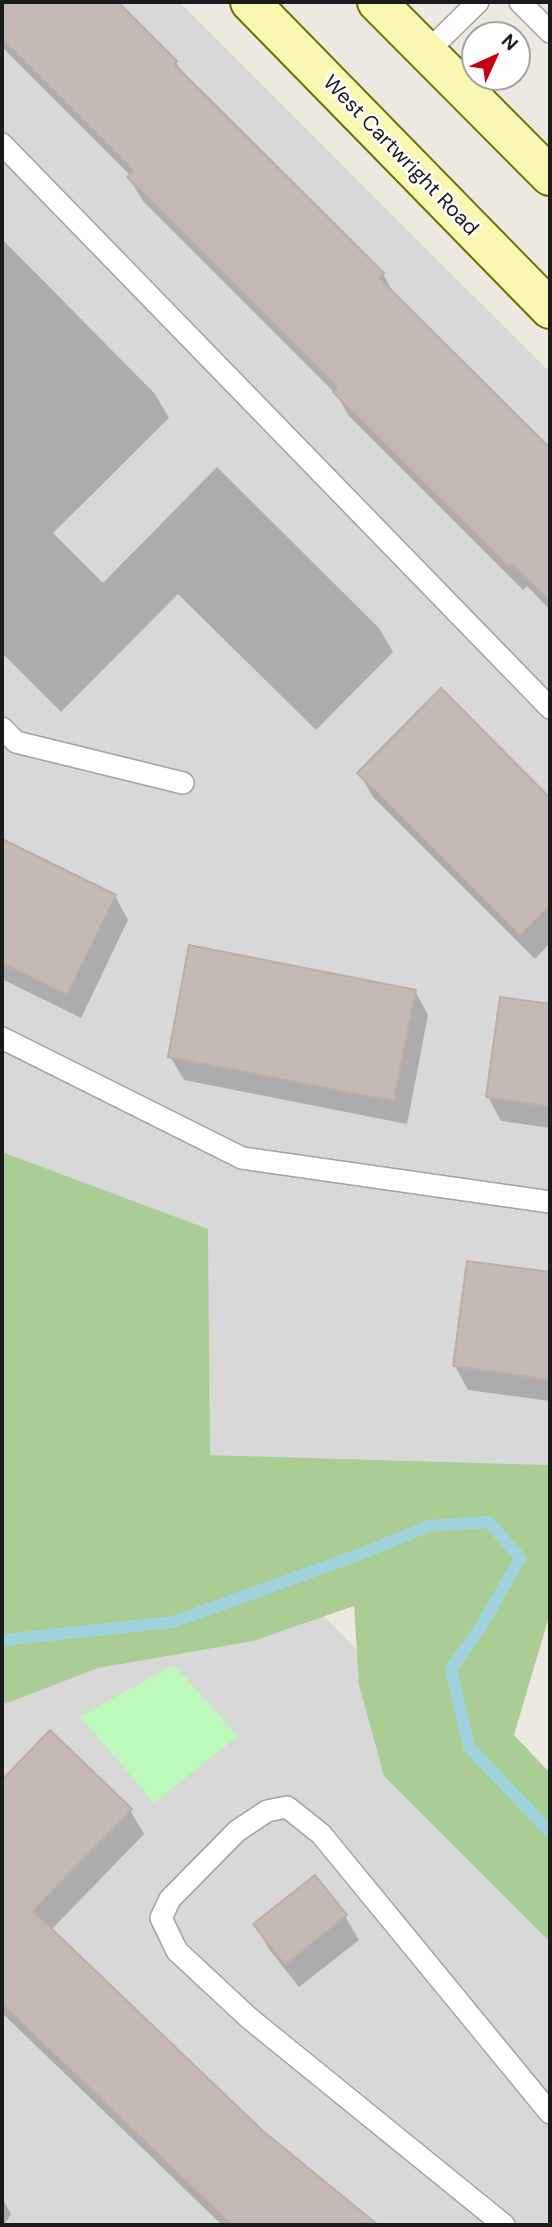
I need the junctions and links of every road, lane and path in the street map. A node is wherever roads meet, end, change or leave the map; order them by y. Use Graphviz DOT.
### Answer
graph roads {
  1 [pos="250,2"];
  2 [pos="377,2"];
  3 [pos="478,2"];
  4 [pos="520,2"];
  5 [pos="550,32"];
  6 [pos="427,52"];
  7 [pos="2,144"];
  8 [pos="550,176"];
  9 [pos="550,309"];
  10 [pos="550,708"];
  11 [pos="2,728"];
  12 [pos="183,783"];
  13 [pos="2,1038"];
  14 [pos="550,1202"];
  15 [pos="550,2113"];
  16 [pos="504,2225"];
  1 -- 9 [label="main road, West Cartwright Road"];
  2 -- 6 [label="main road"];
  3 -- 6 [label="lane"];
  4 -- 5 [label="lane"];
  6 -- 8 [label="main road"];
  7 -- 10 [label="lane"];
  11 -- 12 [label="lane"];
  13 -- 14 [label="lane"];
  15 -- 16 [label="lane"];
}
